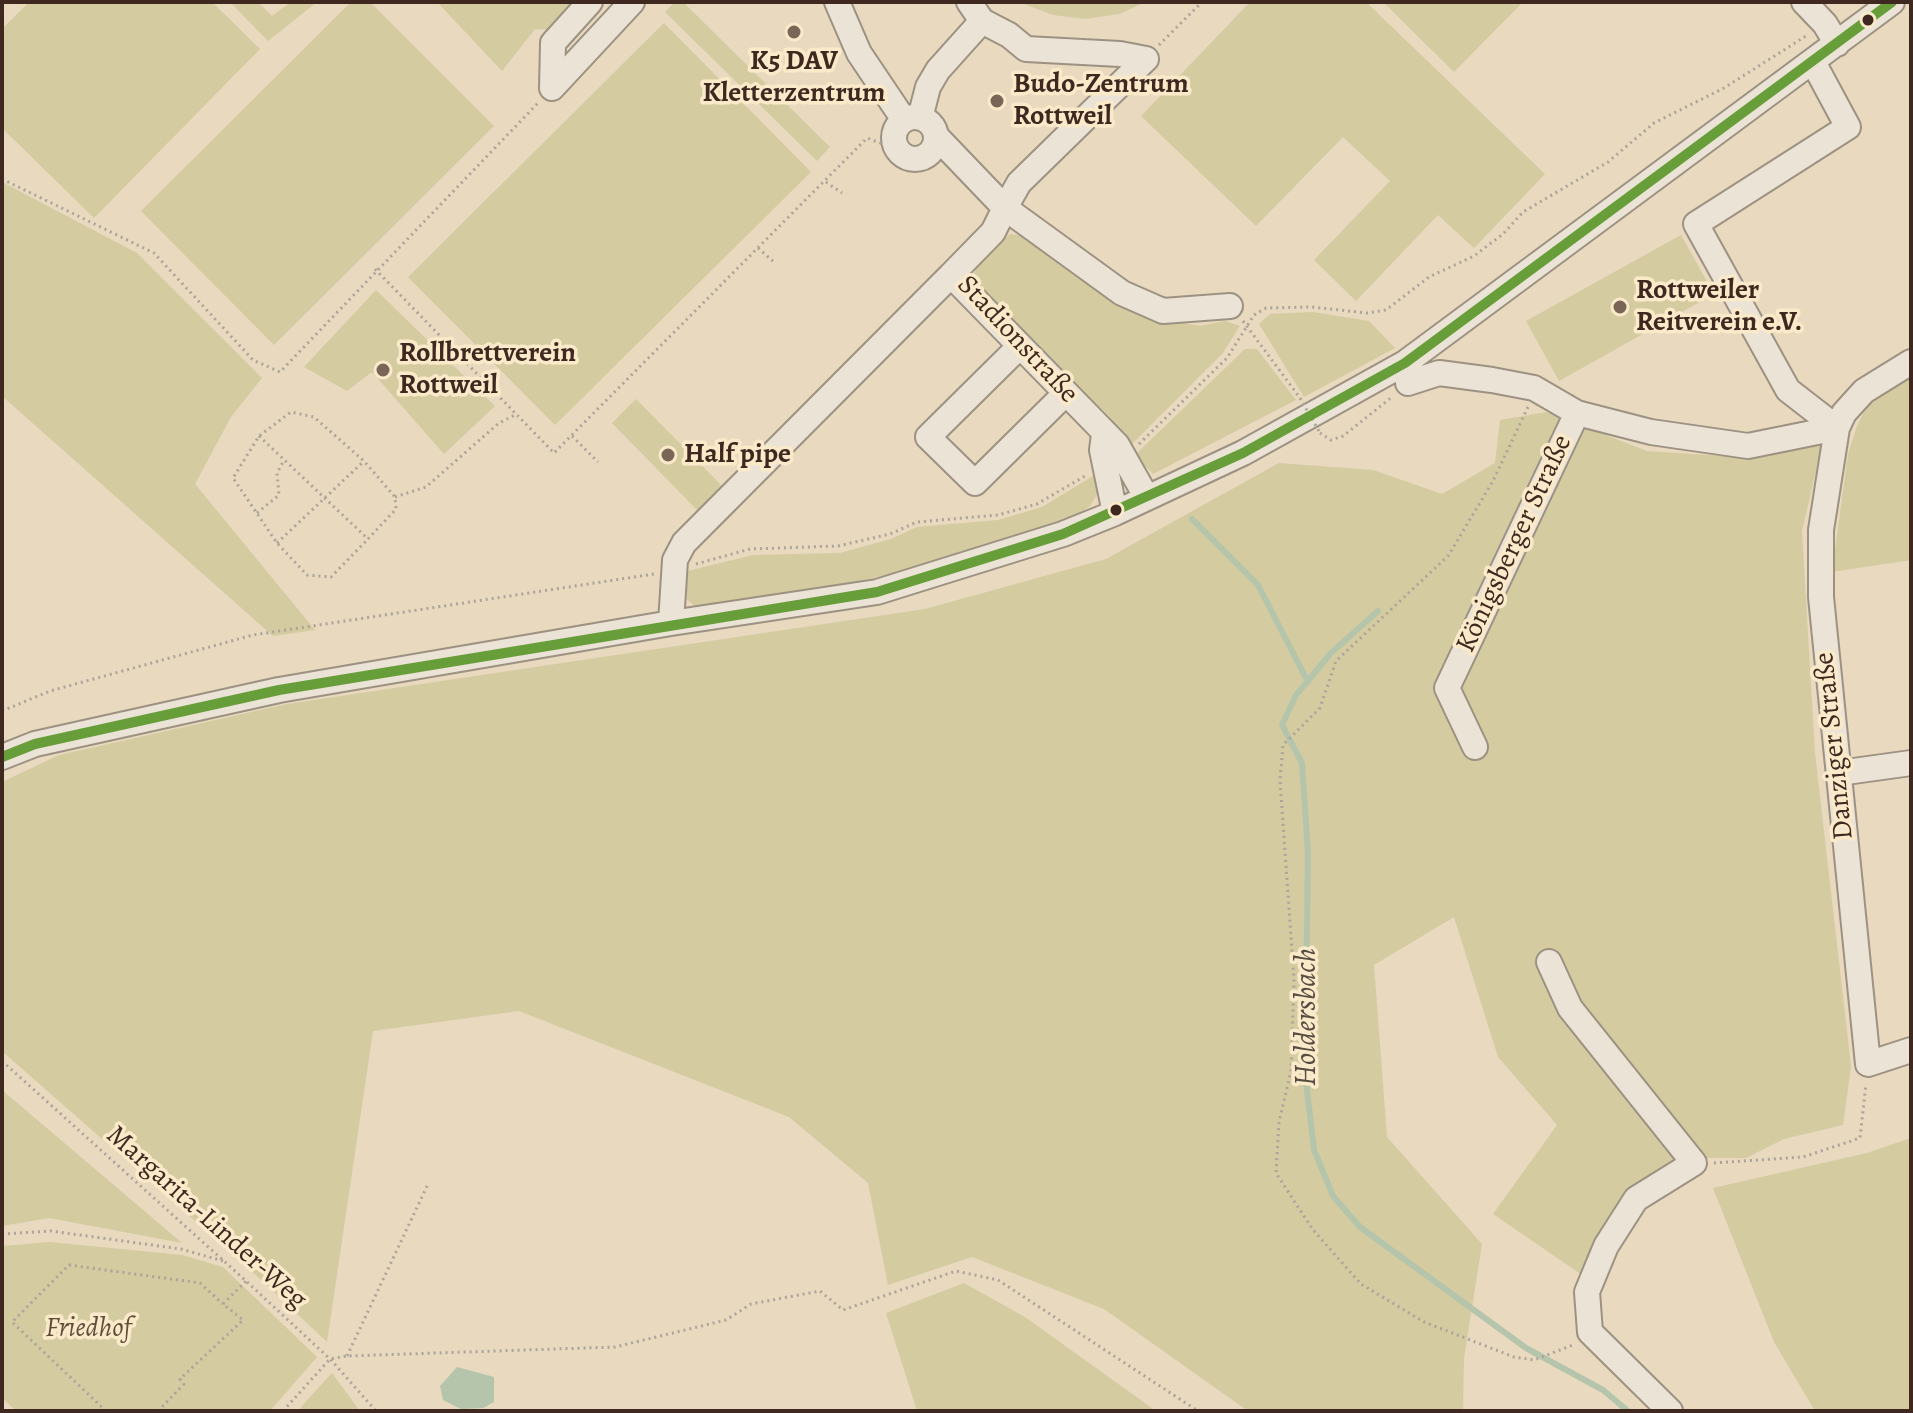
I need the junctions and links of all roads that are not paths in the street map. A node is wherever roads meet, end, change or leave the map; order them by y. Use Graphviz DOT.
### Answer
graph roads {
  1 [pos="590,2"];
  2 [pos="632,2"];
  3 [pos="837,2"];
  4 [pos="1804,2"];
  5 [pos="1892,2"];
  6 [pos="975,12"];
  7 [pos="1831,34"];
  8 [pos="1813,62"];
  9 [pos="920,124"];
  10 [pos="1005,208"];
  11 [pos="951,275"];
  12 [pos="1230,306"];
  13 [pos="1020,346"];
  14 [pos="1911,362"];
  15 [pos="1408,383"];
  16 [pos="1066,393"];
  17 [pos="1577,413"];
  18 [pos="1837,428"];
  19 [pos="1115,460"];
  20 [pos="1147,498"];
  21 [pos="1115,513"];
  22 [pos="671,623"];
  23 [pos="1475,747"];
  24 [pos="2,757"];
  25 [pos="1911,763"];
  26 [pos="1839,773"];
  27 [pos="1549,962"];
  28 [pos="1911,1050"];
  29 [pos="1670,1411"];
  1 -- 2 [label="street"];
  3 -- 9 [label="street"];
  4 -- 7 [label="street"];
  5 -- 7 [label="street"];
  6 -- 9 [label="street"];
  6 -- 10 [label="street, Stadionstraße"];
  7 -- 8 [label="street"];
  8 -- 18 [label="street"];
  8 -- 20 [label="street"];
  9 -- 9 [label="street"];
  9 -- 10 [label="street"];
  10 -- 11 [label="street, Stadionstraße"];
  10 -- 12 [label="street"];
  11 -- 13 [label="street, Stadionstraße"];
  11 -- 22 [label="street"];
  13 -- 16 [label="street, Stadionstraße"];
  13 -- 16 [label="street"];
  14 -- 18 [label="street"];
  15 -- 17 [label="street"];
  16 -- 19 [label="street, Stadionstraße"];
  17 -- 18 [label="street, Königsberger Straße"];
  17 -- 23 [label="street, Königsberger Straße"];
  18 -- 26 [label="street, Danziger Straße"];
  19 -- 20 [label="street, Stadionstraße"];
  19 -- 21 [label="street, Stadionstraße"];
  20 -- 21 [label="street"];
  21 -- 22 [label="street"];
  22 -- 24 [label="street"];
  25 -- 26 [label="street"];
  26 -- 28 [label="street, Danziger Straße"];
  27 -- 29 [label="street"];
}
